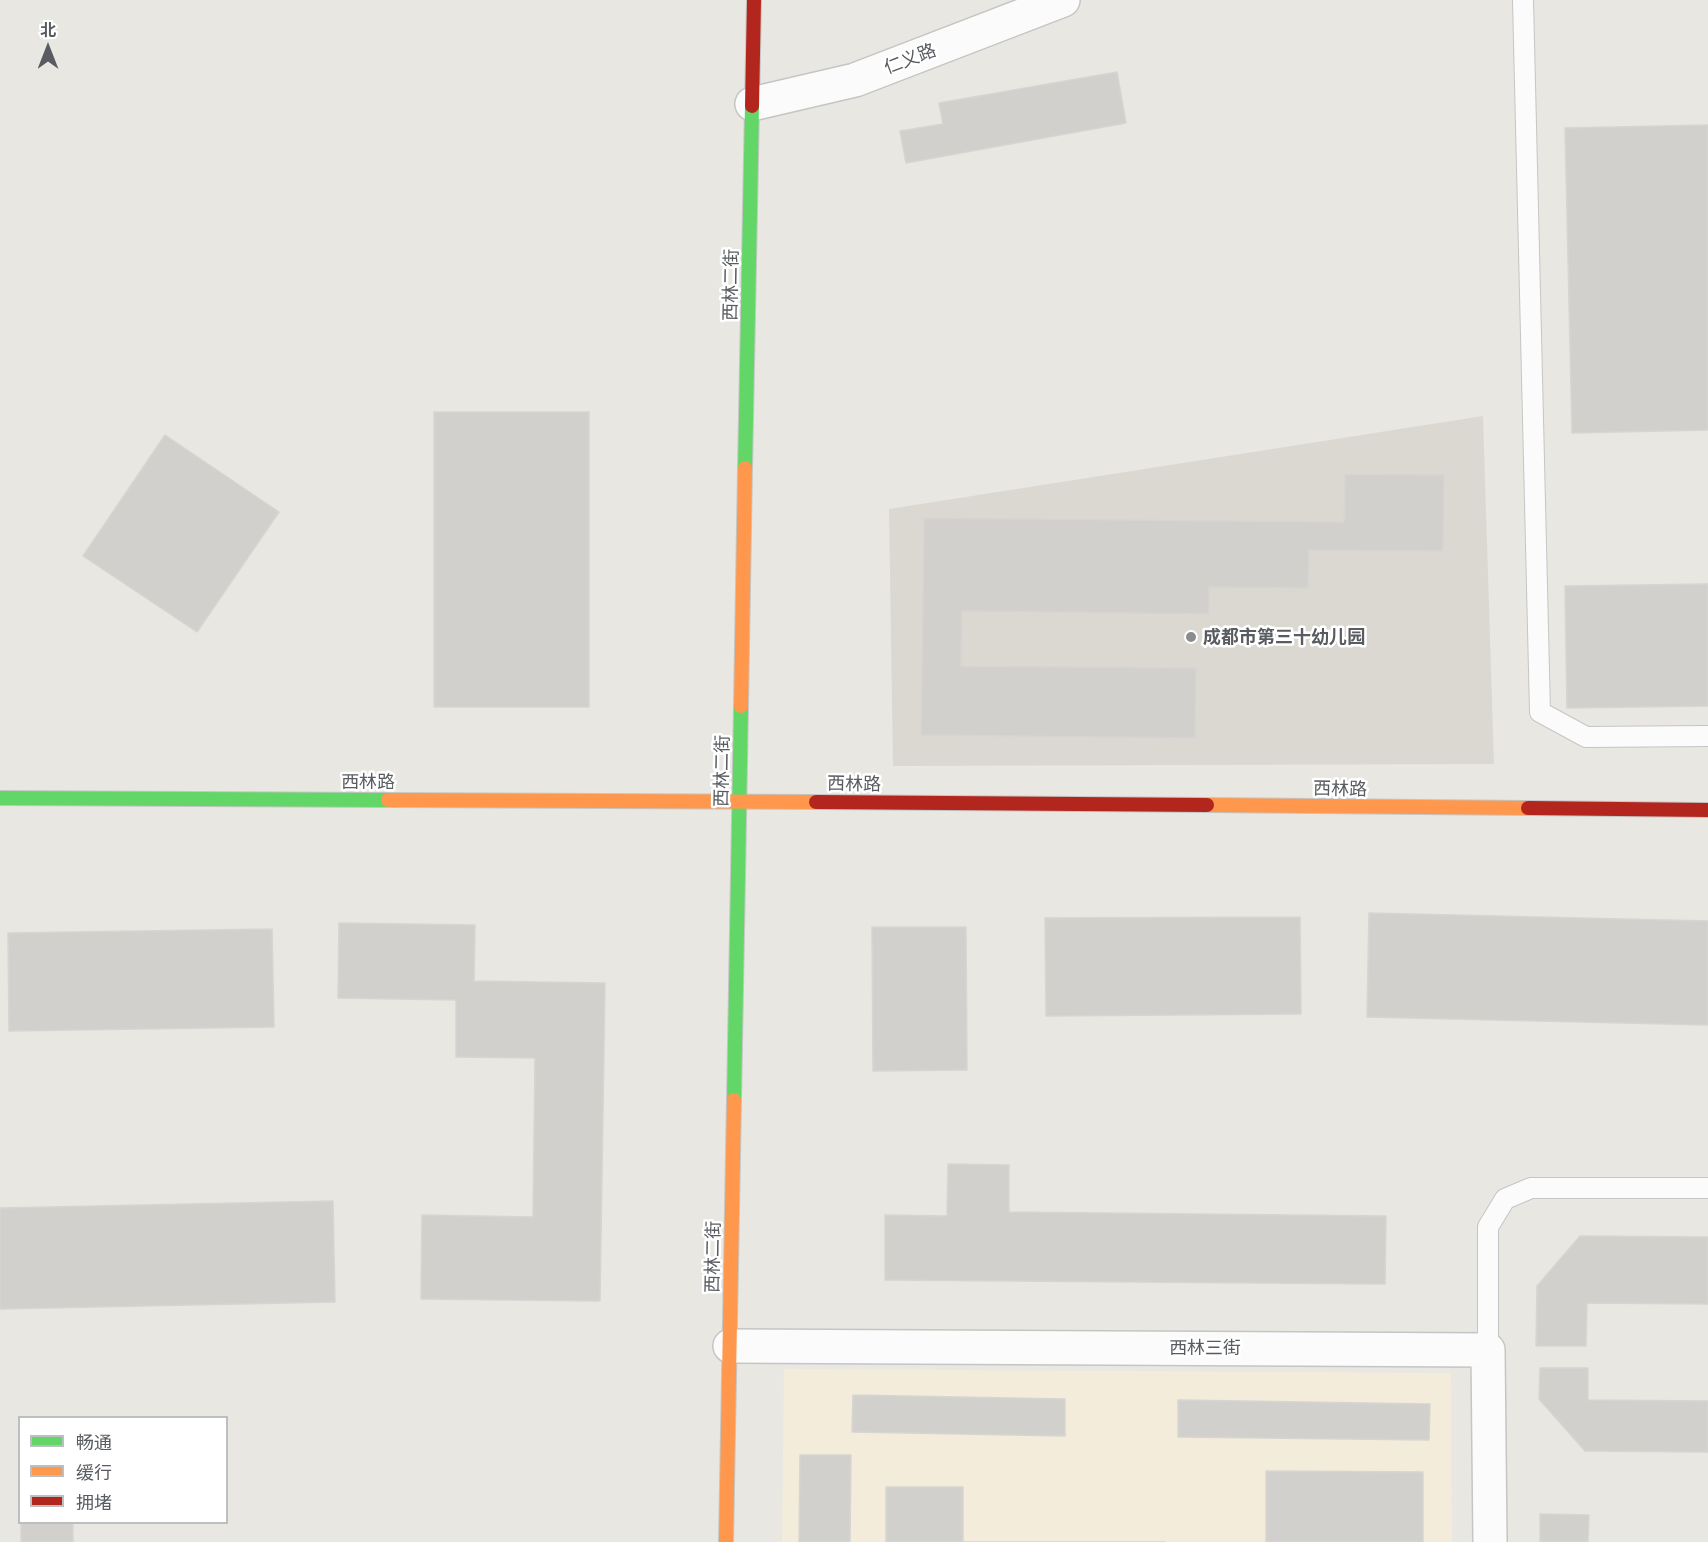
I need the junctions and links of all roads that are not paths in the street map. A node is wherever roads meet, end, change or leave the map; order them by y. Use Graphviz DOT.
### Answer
graph roads {
  1 [pos="754,0"];
  2 [pos="1063,0"];
  3 [pos="1523,0"];
  4 [pos="752,104"];
  5 [pos="1708,736"];
  6 [pos="0,798"];
  7 [pos="739,801"];
  8 [pos="1708,810"];
  9 [pos="1708,1188"];
  10 [pos="730,1346"];
  11 [pos="1488,1350"];
  12 [pos="726,1542"];
  13 [pos="1490,1542"];
  1 -- 4 [label="street, 西林二街"];
  2 -- 4 [label="street, 仁义路"];
  3 -- 5 [label="lane"];
  4 -- 7 [label="street, 西林二街"];
  6 -- 7 [label="street, 西林路"];
  7 -- 8 [label="street, 西林路"];
  7 -- 10 [label="street, 西林二街"];
  9 -- 11 [label="lane"];
  10 -- 11 [label="street, 西林三街"];
  10 -- 12 [label="street, 西林二街"];
  11 -- 13 [label="street"];
}
